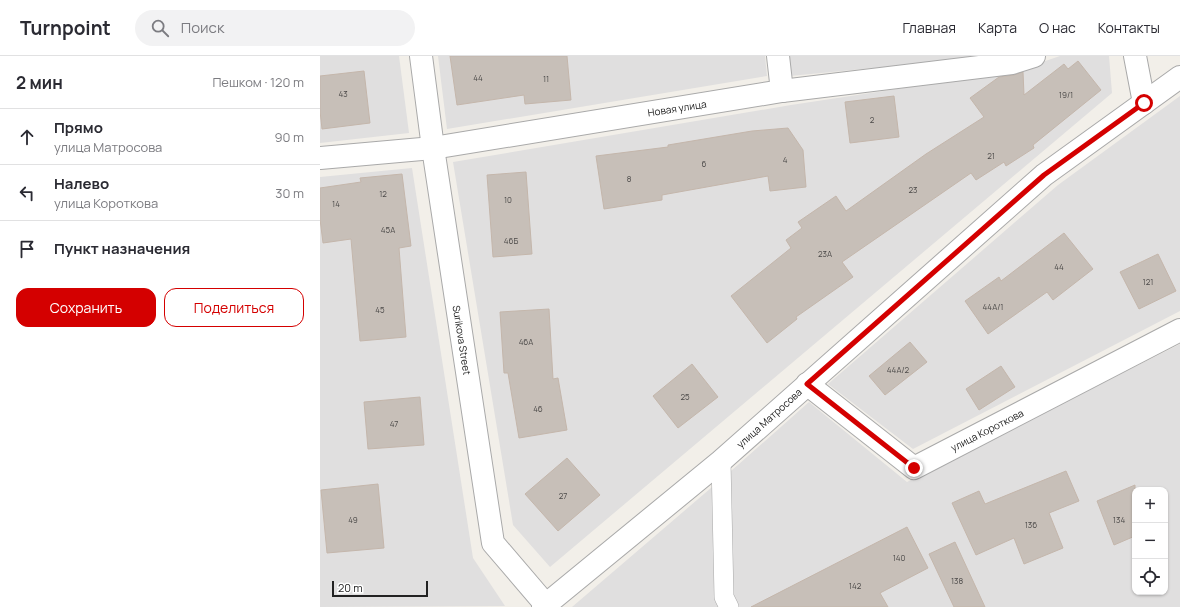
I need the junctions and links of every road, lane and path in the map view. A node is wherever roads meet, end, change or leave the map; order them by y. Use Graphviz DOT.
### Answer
graph roads {
  1 [pos="421,56"];
  2 [pos="778,56"];
  3 [pos="1034,56"];
  4 [pos="1135,56"];
  5 [pos="1180,77"];
  6 [pos="782,91"];
  7 [pos="1144,103"];
  8 [pos="433,148"];
  9 [pos="320,158"];
  10 [pos="1180,330"];
  11 [pos="807,384"];
  12 [pos="721,461"];
  13 [pos="544,606"];
  14 [pos="729,607"];
  1 -- 8 [label="street, Surikova Street"];
  2 -- 6 [label="street"];
  3 -- 6 [label="street, Новая улица"];
  4 -- 7 [label="street"];
  5 -- 7 [label="street, улица Матросова"];
  6 -- 8 [label="street, Новая улица"];
  7 -- 11 [label="street, улица Матросова"];
  8 -- 9 [label="street, Новая улица"];
  8 -- 13 [label="street, Surikova Street"];
  10 -- 11 [label="street, улица Короткова"];
  11 -- 12 [label="street, улица Матросова"];
  12 -- 13 [label="street, улица Матросова"];
  12 -- 14 [label="lane"];
}
